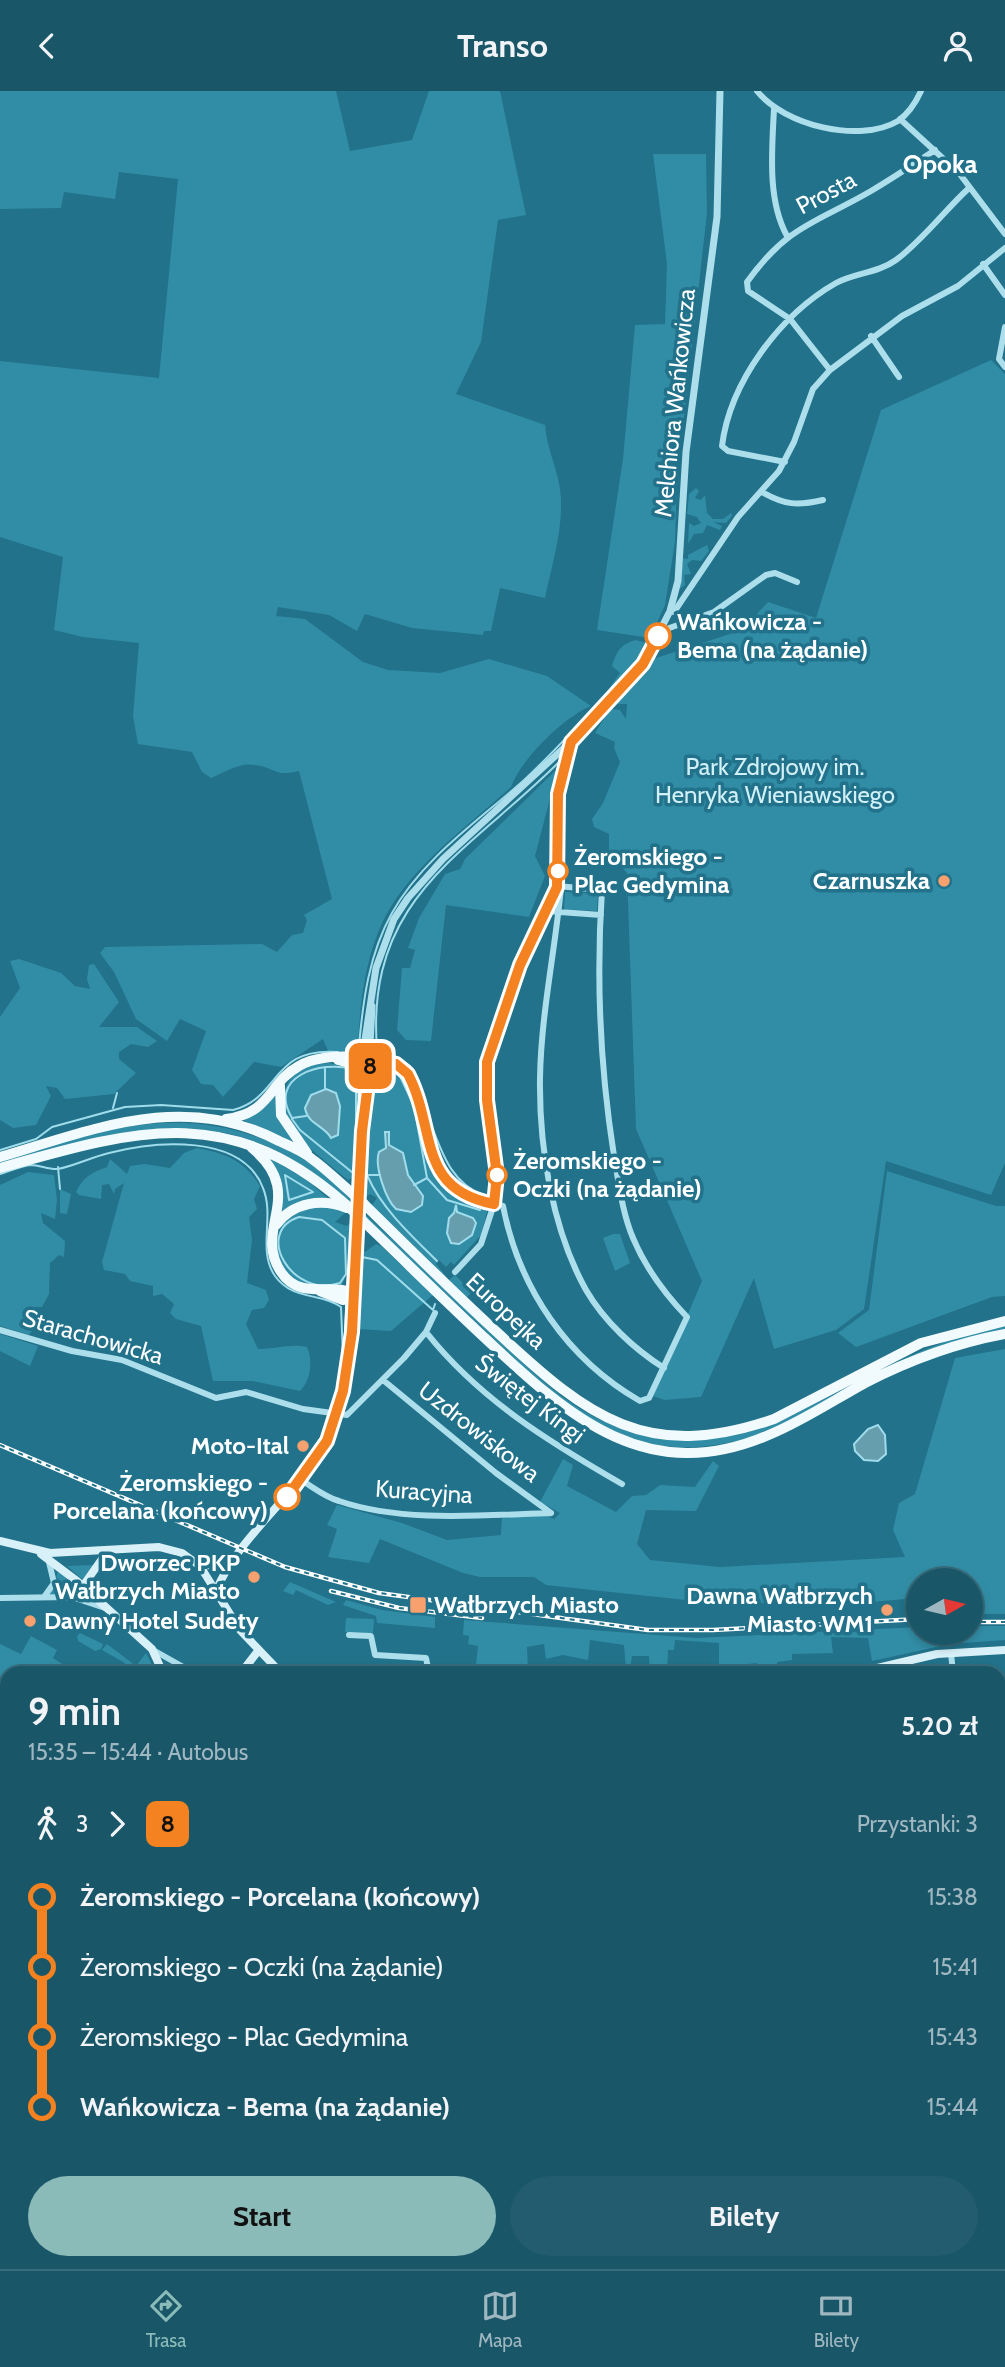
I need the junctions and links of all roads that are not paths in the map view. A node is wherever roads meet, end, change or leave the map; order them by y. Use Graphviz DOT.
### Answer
graph roads {
  1 [pos="720,91"];
  2 [pos="757,91"];
  3 [pos="921,91"];
  4 [pos="774,109"];
  5 [pos="900,119"];
  6 [pos="935,150"];
  7 [pos="969,188"];
  8 [pos="1005,235"];
  9 [pos="787,236"];
  10 [pos="1005,248"];
  11 [pos="983,264"];
  12 [pos="1005,295"];
  13 [pos="790,319"];
  14 [pos="1005,327"];
  15 [pos="872,336"];
  16 [pos="1005,367"];
  17 [pos="830,370"];
  18 [pos="899,377"];
  19 [pos="785,462"];
  20 [pos="762,492"];
  21 [pos="822,501"];
  22 [pos="797,582"];
  23 [pos="672,611"];
  24 [pos="683,624"];
  25 [pos="661,631"];
  26 [pos="571,742"];
  27 [pos="559,887"];
  28 [pos="546,911"];
  29 [pos="559,912"];
  30 [pos="601,915"];
  31 [pos="365,1061"];
  32 [pos="282,1082"];
  33 [pos="215,1119"];
  34 [pos="244,1143"];
  35 [pos="0,1157"];
  36 [pos="310,1157"];
  37 [pos="0,1168"];
  38 [pos="494,1204"];
  39 [pos="352,1210"];
  40 [pos="274,1228"];
  41 [pos="454,1272"];
  42 [pos="350,1296"];
  43 [pos="435,1313"];
  44 [pos="1005,1321"];
  45 [pos="0,1330"];
  46 [pos="426,1332"];
  47 [pos="1005,1334"];
  48 [pos="664,1368"];
  49 [pos="383,1380"];
  50 [pos="337,1415"];
  51 [pos="301,1480"];
  52 [pos="622,1485"];
  53 [pos="551,1513"];
  54 [pos="0,1541"];
  55 [pos="35,1551"];
  56 [pos="107,1552"];
  57 [pos="46,1556"];
  58 [pos="229,1563"];
  59 [pos="200,1566"];
  60 [pos="83,1586"];
  61 [pos="216,1591"];
  62 [pos="44,1597"];
  63 [pos="72,1597"];
  64 [pos="0,1598"];
  65 [pos="107,1608"];
  66 [pos="349,1635"];
  67 [pos="152,1649"];
  68 [pos="1005,1650"];
  69 [pos="258,1651"];
  70 [pos="951,1653"];
  71 [pos="160,1666"];
  72 [pos="182,1666"];
  73 [pos="246,1666"];
  74 [pos="274,1666"];
  75 [pos="428,1666"];
  76 [pos="885,1666"];
  77 [pos="952,1666"];
  1 -- 23 [label="street, Melchiora Wańkowicza"];
  2 -- 4 [label="street"];
  3 -- 5 [label="street"];
  4 -- 5 [label="street"];
  4 -- 9 [label="street"];
  5 -- 6 [label="street"];
  6 -- 7 [label="street"];
  6 -- 9 [label="street, Prosta"];
  7 -- 8 [label="street"];
  7 -- 13 [label="street"];
  9 -- 13 [label="street, Prosta"];
  10 -- 11 [label="street"];
  11 -- 12 [label="street"];
  11 -- 15 [label="street"];
  13 -- 17 [label="street"];
  13 -- 19 [label="street"];
  14 -- 16 [label="street"];
  15 -- 17 [label="street"];
  15 -- 18 [label="street"];
  17 -- 19 [label="street"];
  19 -- 20 [label="street"];
  20 -- 21 [label="street"];
  20 -- 23 [label="street"];
  22 -- 24 [label="street"];
  23 -- 24 [label="street"];
  23 -- 25 [label="street, Melchiora Wańkowicza"];
  24 -- 25 [label="street"];
  25 -- 26 [label="street, Melchiora Wańkowicza"];
  26 -- 27 [label="street"];
  26 -- 31 [label="street, Melchiora Wańkowicza"];
  27 -- 28 [label="street"];
  27 -- 29 [label="street"];
  27 -- 30 [label="street"];
  28 -- 29 [label="street"];
  28 -- 38 [label="street"];
  29 -- 30 [label="street"];
  29 -- 48 [label="street"];
  30 -- 48 [label="street"];
  31 -- 32 [label="main road"];
  31 -- 38 [label="street"];
  31 -- 42 [label="main road"];
  32 -- 33 [label="main road"];
  32 -- 36 [label="main road"];
  33 -- 35 [label="main road, Europejka"];
  33 -- 36 [label="main road, Europejka"];
  34 -- 37 [label="main road, Europejka"];
  34 -- 39 [label="main road, Europejka"];
  34 -- 40 [label="main road"];
  36 -- 44 [label="main road, Europejka, bridge"];
  38 -- 41 [label="street"];
  38 -- 48 [label="street"];
  39 -- 40 [label="main road"];
  39 -- 47 [label="main road, Europejka, bridge"];
  40 -- 42 [label="main road"];
  42 -- 50 [label="main road"];
  43 -- 46 [label="street"];
  45 -- 50 [label="street, Starachowicka"];
  46 -- 49 [label="street"];
  46 -- 52 [label="street, Świętej Kingi"];
  49 -- 50 [label="street"];
  49 -- 53 [label="street, Uzdrowiskowa"];
  50 -- 51 [label="main road"];
  51 -- 53 [label="street, Kuracyjna"];
  51 -- 58 [label="main road"];
  54 -- 55 [label="main road"];
  55 -- 56 [label="main road"];
  55 -- 57 [label="main road"];
  56 -- 59 [label="main road"];
  56 -- 60 [label="main road"];
  57 -- 60 [label="main road"];
  57 -- 62 [label="street"];
  58 -- 59 [label="main road"];
  58 -- 61 [label="main road"];
  59 -- 61 [label="main road"];
  60 -- 63 [label="street"];
  60 -- 65 [label="main road"];
  61 -- 69 [label="main road"];
  62 -- 63 [label="street"];
  62 -- 64 [label="street"];
  63 -- 65 [label="street"];
  65 -- 67 [label="main road"];
  66 -- 75 [label="street"];
  67 -- 71 [label="main road"];
  67 -- 72 [label="street"];
  68 -- 70 [label="main road"];
  69 -- 73 [label="main road"];
  69 -- 74 [label="main road"];
  70 -- 76 [label="main road"];
  70 -- 77 [label="street"];
}
